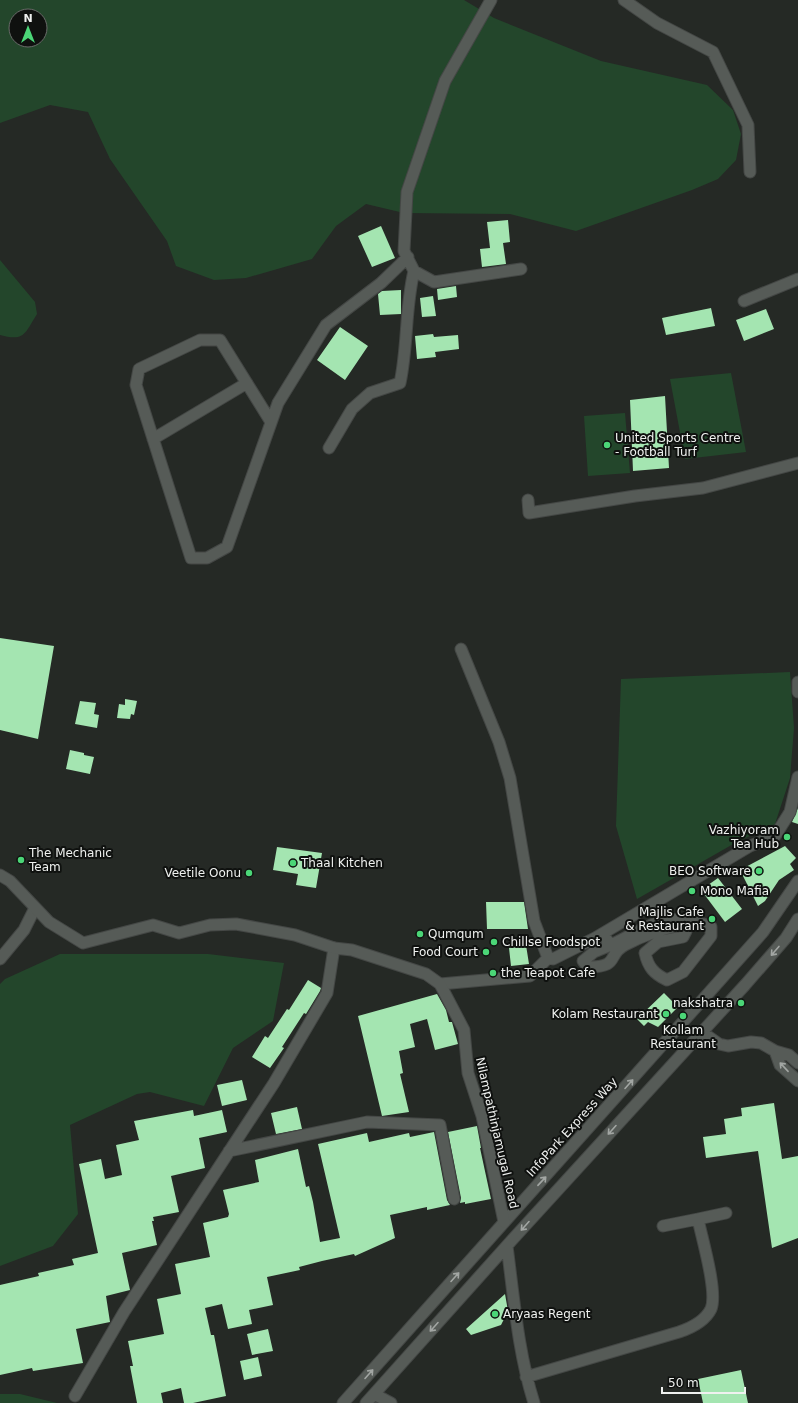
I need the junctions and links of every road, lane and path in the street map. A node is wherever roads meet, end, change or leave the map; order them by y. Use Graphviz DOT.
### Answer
graph roads {
  1 [pos="491,0"];
  2 [pos="624,0"];
  3 [pos="750,172"];
  4 [pos="408,257"];
  5 [pos="521,269"];
  6 [pos="414,271"];
  7 [pos="798,279"];
  8 [pos="744,301"];
  9 [pos="247,383"];
  10 [pos="271,422"];
  11 [pos="154,439"];
  12 [pos="329,448"];
  13 [pos="798,463"];
  14 [pos="528,500"];
  15 [pos="462,649"];
  16 [pos="798,682"];
  17 [pos="798,692"];
  18 [pos="798,777"];
  19 [pos="0,875"];
  20 [pos="798,880"];
  21 [pos="35,908"];
  22 [pos="798,919"];
  23 [pos="602,934"];
  24 [pos="611,945"];
  25 [pos="334,948"];
  26 [pos="548,958"];
  27 [pos="0,959"];
  28 [pos="440,984"];
  29 [pos="702,1032"];
  30 [pos="775,1051"];
  31 [pos="798,1063"];
  32 [pos="798,1081"];
  33 [pos="229,1151"];
  34 [pos="454,1199"];
  35 [pos="726,1213"];
  36 [pos="698,1219"];
  37 [pos="504,1222"];
  38 [pos="663,1226"];
  39 [pos="507,1246"];
  40 [pos="526,1377"];
  41 [pos="374,1394"];
  42 [pos="75,1396"];
  43 [pos="342,1403"];
  44 [pos="366,1403"];
  45 [pos="391,1403"];
  46 [pos="534,1403"];
  1 -- 4 [label="street"];
  2 -- 3 [label="street"];
  4 -- 6 [label="street"];
  4 -- 10 [label="street"];
  5 -- 6 [label="street"];
  6 -- 12 [label="street"];
  7 -- 8 [label="street"];
  9 -- 10 [label="street"];
  9 -- 11 [label="street"];
  9 -- 11 [label="street"];
  10 -- 11 [label="street"];
  13 -- 14 [label="street"];
  15 -- 26 [label="street"];
  16 -- 17 [label="street"];
  18 -- 23 [label="street"];
  19 -- 21 [label="street, Nilampathinjamugal Road"];
  37 -- 20 [label="street, InfoPark Express Way, one-way"];
  21 -- 25 [label="street, Nilampathinjamugal Road"];
  21 -- 27 [label="street"];
  22 -- 29 [label="street, one-way"];
  23 -- 24 [label="street"];
  23 -- 26 [label="street"];
  24 -- 24 [label="street"];
  25 -- 28 [label="street, Nilampathinjamugal Road"];
  25 -- 33 [label="street"];
  26 -- 28 [label="street"];
  28 -- 37 [label="street, Nilampathinjamugal Road"];
  29 -- 30 [label="street"];
  29 -- 39 [label="street, one-way"];
  30 -- 31 [label="street"];
  32 -- 30 [label="street, one-way"];
  33 -- 34 [label="street"];
  33 -- 42 [label="street"];
  35 -- 36 [label="street"];
  36 -- 38 [label="street"];
  36 -- 40 [label="street"];
  43 -- 37 [label="street, InfoPark Express Way, one-way"];
  39 -- 40 [label="street"];
  39 -- 41 [label="street, one-way"];
  40 -- 46 [label="street"];
  41 -- 44 [label="street"];
  41 -- 45 [label="street"];
}
